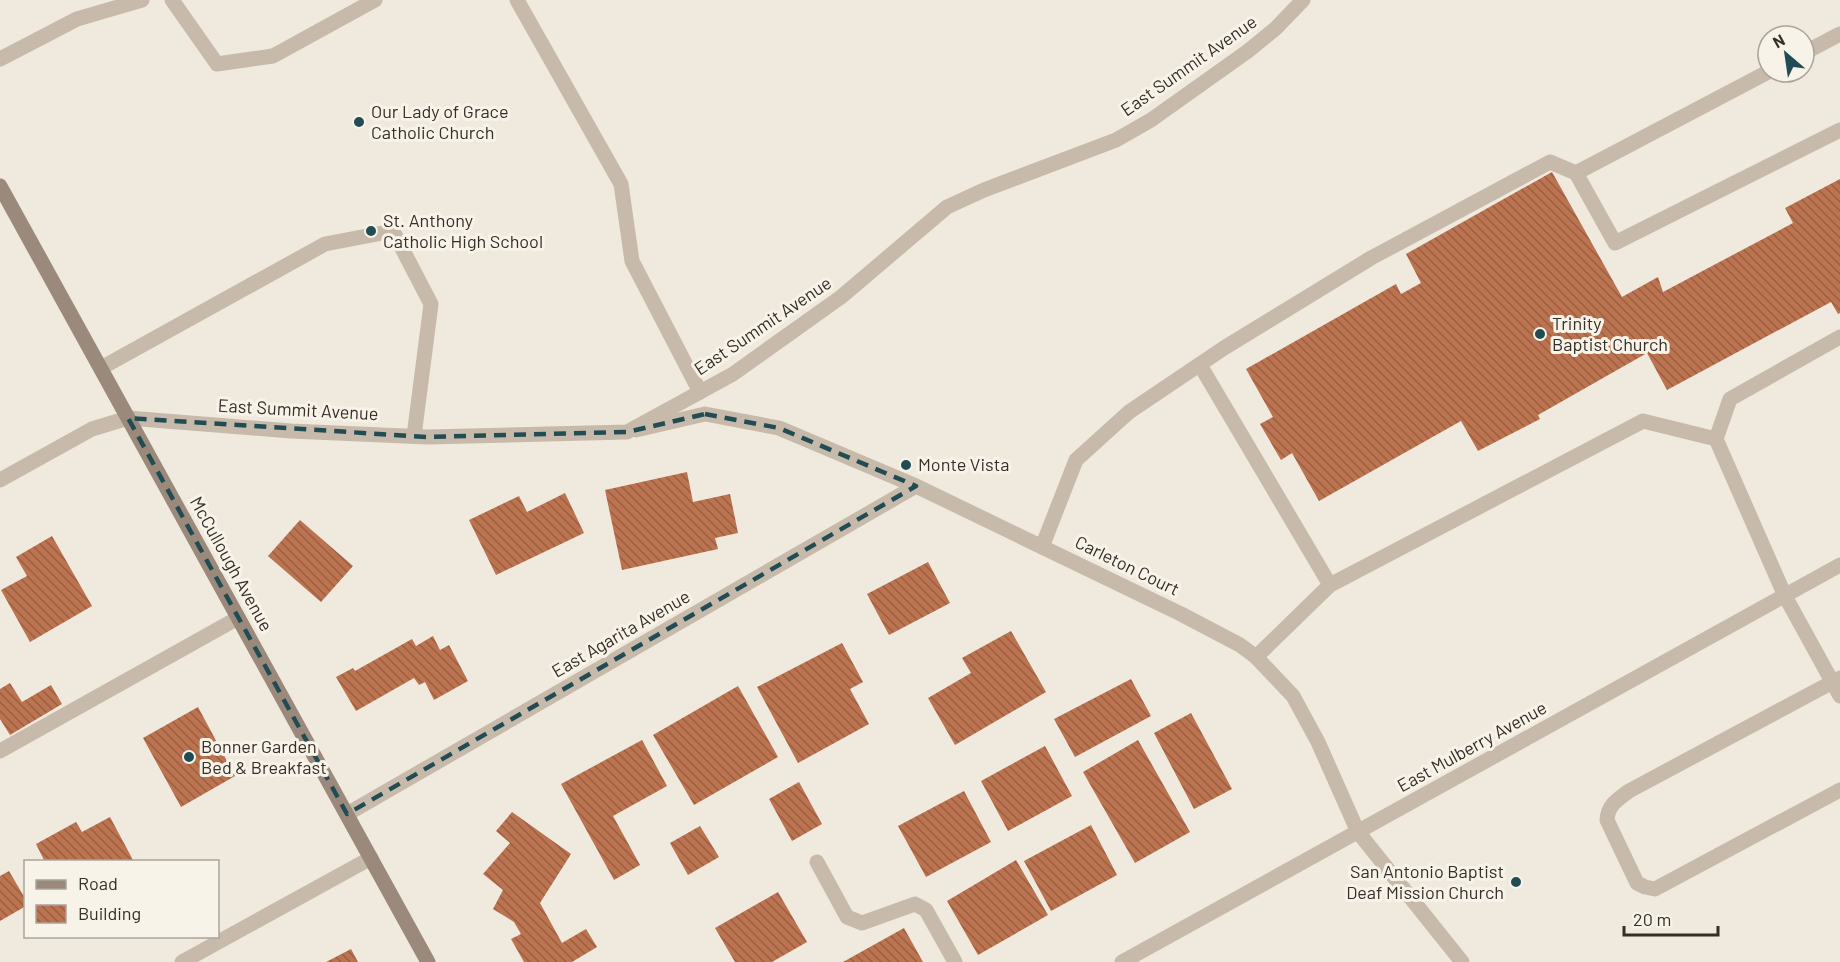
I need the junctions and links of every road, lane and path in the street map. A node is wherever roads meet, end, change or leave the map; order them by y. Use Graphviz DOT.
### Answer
graph roads {
  1 [pos="172,0"];
  2 [pos="375,0"];
  3 [pos="517,0"];
  4 [pos="1303,0"];
  5 [pos="133,1"];
  6 [pos="1840,34"];
  7 [pos="1816,47"];
  8 [pos="0,59"];
  9 [pos="1756,78"];
  10 [pos="1840,130"];
  11 [pos="1576,173"];
  12 [pos="0,186"];
  13 [pos="1840,338"];
  14 [pos="1200,365"];
  15 [pos="101,368"];
  16 [pos="700,392"];
  17 [pos="128,418"];
  18 [pos="627,432"];
  19 [pos="414,436"];
  20 [pos="1716,439"];
  21 [pos="0,480"];
  22 [pos="916,486"];
  23 [pos="1042,547"];
  24 [pos="1840,566"];
  25 [pos="1330,585"];
  26 [pos="1785,596"];
  27 [pos="238,618"];
  28 [pos="1256,657"];
  29 [pos="1837,686"];
  30 [pos="0,751"];
  31 [pos="1840,790"];
  32 [pos="347,814"];
  33 [pos="1358,832"];
  34 [pos="371,858"];
  35 [pos="817,862"];
  36 [pos="182,962"];
  37 [pos="428,962"];
  38 [pos="955,962"];
  39 [pos="1122,962"];
  40 [pos="1462,962"];
  1 -- 2 [label="street"];
  3 -- 16 [label="street"];
  4 -- 16 [label="street, East Summit Avenue"];
  5 -- 8 [label="street"];
  6 -- 7 [label="street"];
  9 -- 11 [label="street"];
  10 -- 11 [label="street"];
  11 -- 14 [label="street"];
  12 -- 15 [label="main road, McCullough Avenue"];
  13 -- 20 [label="street"];
  14 -- 23 [label="street"];
  14 -- 25 [label="street"];
  15 -- 17 [label="main road, McCullough Avenue"];
  15 -- 19 [label="street"];
  16 -- 18 [label="street, East Summit Avenue"];
  17 -- 19 [label="street, East Summit Avenue"];
  17 -- 21 [label="street, East Summit Avenue"];
  17 -- 27 [label="main road, McCullough Avenue"];
  18 -- 19 [label="street, East Summit Avenue"];
  18 -- 22 [label="street, Carleton Court"];
  20 -- 25 [label="street"];
  20 -- 26 [label="street"];
  22 -- 23 [label="street, Carleton Court"];
  22 -- 32 [label="street, East Agarita Avenue"];
  23 -- 28 [label="street, Carleton Court"];
  24 -- 26 [label="street, East Mulberry Avenue"];
  25 -- 28 [label="street"];
  26 -- 29 [label="street"];
  26 -- 33 [label="street, East Mulberry Avenue"];
  27 -- 30 [label="street"];
  27 -- 32 [label="main road, McCullough Avenue"];
  28 -- 33 [label="street, Carleton Court"];
  29 -- 31 [label="street"];
  32 -- 34 [label="main road, McCullough Avenue"];
  33 -- 39 [label="street, East Mulberry Avenue"];
  33 -- 40 [label="street, Carleton Court"];
  34 -- 36 [label="street"];
  34 -- 37 [label="main road, McCullough Avenue"];
  35 -- 38 [label="street"];
}
